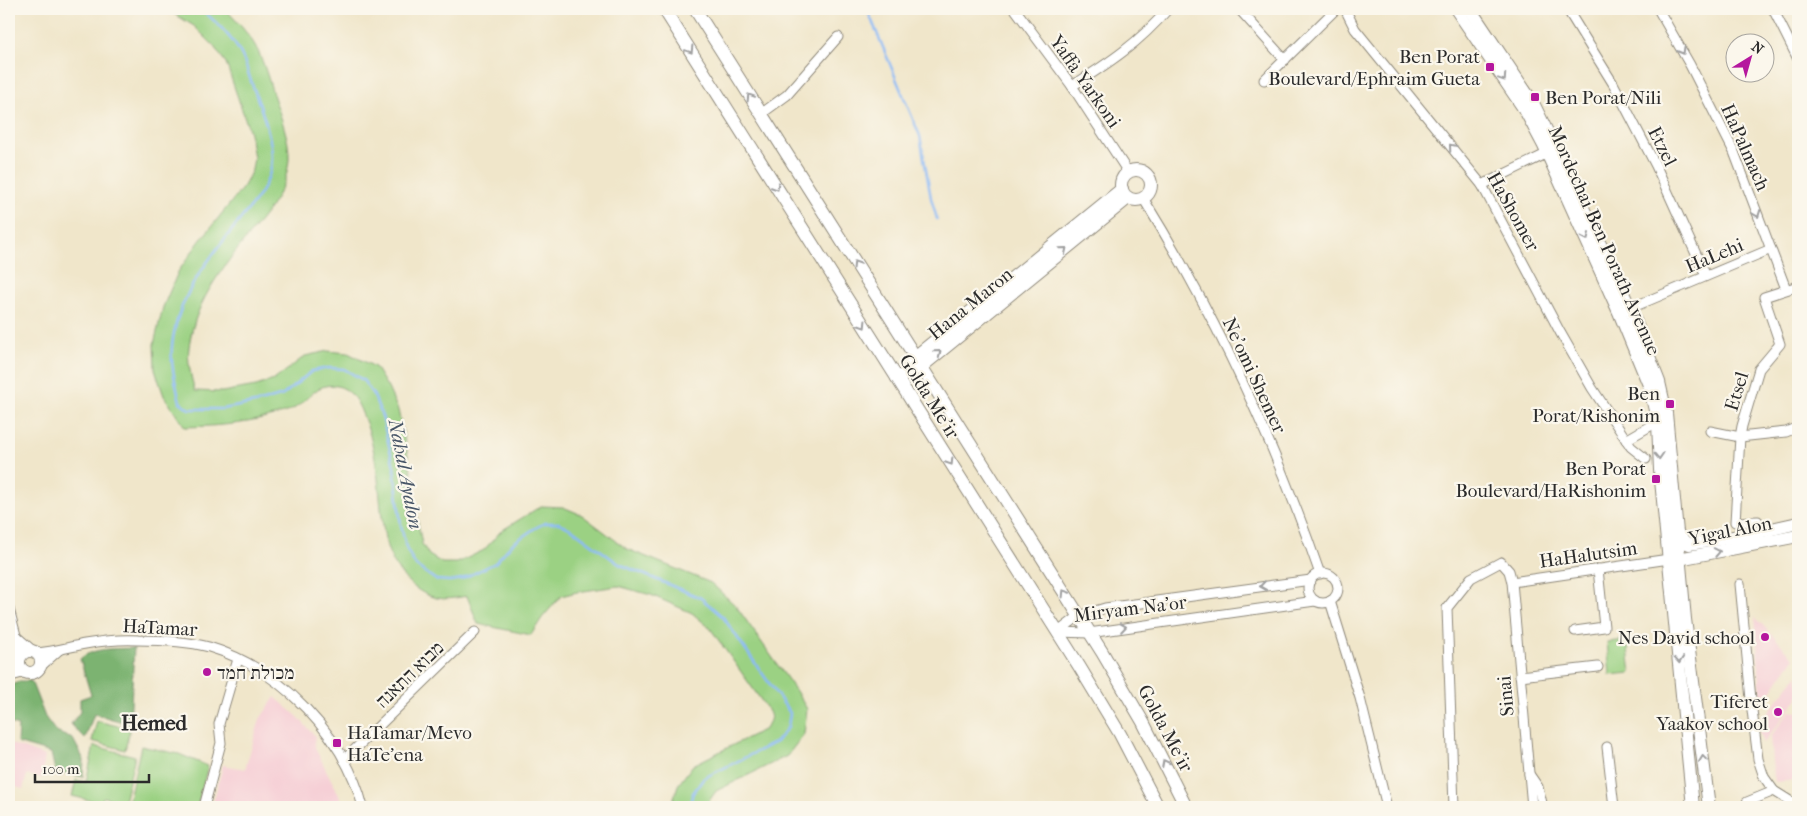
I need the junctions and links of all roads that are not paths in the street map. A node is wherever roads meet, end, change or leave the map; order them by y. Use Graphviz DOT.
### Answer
graph roads {
  1 [pos="664,9"];
  2 [pos="695,9"];
  3 [pos="1015,9"];
  4 [pos="1168,9"];
  5 [pos="1239,9"];
  6 [pos="1336,9"];
  7 [pos="1456,9"];
  8 [pos="1470,9"];
  9 [pos="1567,9"];
  10 [pos="1658,9"];
  11 [pos="1773,9"];
  12 [pos="1346,12"];
  13 [pos="838,37"];
  14 [pos="1798,59"];
  15 [pos="1285,60"];
  16 [pos="1264,80"];
  17 [pos="1072,86"];
  18 [pos="761,114"];
  19 [pos="1548,153"];
  20 [pos="1128,172"];
  21 [pos="1482,185"];
  22 [pos="1125,194"];
  23 [pos="1143,198"];
  24 [pos="1771,249"];
  25 [pos="1706,276"];
  26 [pos="1798,286"];
  27 [pos="1786,289"];
  28 [pos="1625,310"];
  29 [pos="918,362"];
  30 [pos="897,378"];
  31 [pos="1657,422"];
  32 [pos="1798,427"];
  33 [pos="1710,431"];
  34 [pos="1740,438"];
  35 [pos="1626,440"];
  36 [pos="1646,459"];
  37 [pos="1758,521"];
  38 [pos="1738,522"];
  39 [pos="1798,523"];
  40 [pos="1678,533"];
  41 [pos="1798,536"];
  42 [pos="1749,540"];
  43 [pos="1674,559"];
  44 [pos="1598,569"];
  45 [pos="1320,574"];
  46 [pos="1311,580"];
  47 [pos="1512,582"];
  48 [pos="1740,584"];
  49 [pos="1315,601"];
  50 [pos="1330,601"];
  51 [pos="9,609"];
  52 [pos="1079,616"];
  53 [pos="1575,631"];
  54 [pos="475,632"];
  55 [pos="1058,632"];
  56 [pos="1089,633"];
  57 [pos="16,636"];
  58 [pos="58,650"];
  59 [pos="35,652"];
  60 [pos="238,659"];
  61 [pos="21,664"];
  62 [pos="1598,667"];
  63 [pos="39,668"];
  64 [pos="9,674"];
  65 [pos="1520,676"];
  66 [pos="1607,746"];
  67 [pos="344,760"];
  68 [pos="1529,774"];
  69 [pos="1774,791"];
  70 [pos="1747,802"];
  71 [pos="1798,806"];
  72 [pos="204,807"];
  73 [pos="363,807"];
  74 [pos="1158,807"];
  75 [pos="1186,807"];
  76 [pos="1387,807"];
  77 [pos="1454,807"];
  78 [pos="1532,807"];
  79 [pos="1543,807"];
  80 [pos="1614,807"];
  81 [pos="1693,807"];
  82 [pos="1709,807"];
  1 -- 30 [label="street, Golda Me'ir, one-way"];
  18 -- 2 [label="street, Golda Me'ir, one-way"];
  3 -- 17 [label="street, Yaffa Yarkoni"];
  4 -- 17 [label="street"];
  5 -- 15 [label="street"];
  6 -- 15 [label="street"];
  7 -- 19 [label="street, Mordechai Ben Porath Avenue, one-way"];
  8 -- 28 [label="street, Mordechai Ben Porath Avenue"];
  9 -- 25 [label="street, Etzel"];
  10 -- 24 [label="street, HaPalmach, one-way"];
  11 -- 14 [label="street"];
  21 -- 12 [label="street, HaShomer, one-way"];
  13 -- 18 [label="street"];
  15 -- 16 [label="street"];
  17 -- 20 [label="street, Yaffa Yarkoni"];
  29 -- 18 [label="street, Golda Me'ir, one-way"];
  19 -- 21 [label="street"];
  19 -- 28 [label="street, Mordechai Ben Porath Avenue, one-way"];
  20 -- 22 [label="street"];
  20 -- 23 [label="street"];
  21 -- 35 [label="street, HaShomer"];
  22 -- 23 [label="street"];
  22 -- 29 [label="street, Hana Maron"];
  23 -- 45 [label="street, Ne'omi Shemer"];
  24 -- 25 [label="street, HaLehi"];
  24 -- 27 [label="street, HaLehi"];
  25 -- 28 [label="street, HaLehi"];
  26 -- 27 [label="street"];
  27 -- 34 [label="street, Etsel"];
  28 -- 31 [label="street, Mordechai Ben Porath Avenue"];
  28 -- 40 [label="street, Mordechai Ben Porath Avenue"];
  29 -- 30 [label="street, Hana Maron"];
  52 -- 29 [label="street, Golda Me'ir, one-way"];
  30 -- 55 [label="street, Golda Me'ir, one-way"];
  31 -- 35 [label="street"];
  31 -- 43 [label="street, Mordechai Ben Porath Avenue, one-way"];
  32 -- 34 [label="street"];
  33 -- 34 [label="street"];
  34 -- 38 [label="street"];
  35 -- 36 [label="street, HaShomer"];
  37 -- 38 [label="street"];
  38 -- 42 [label="street"];
  39 -- 42 [label="street, Yigal Alon"];
  40 -- 42 [label="street, Yigal Alon"];
  40 -- 43 [label="street, Mordechai Ben Porath Avenue"];
  41 -- 42 [label="street, Yigal Alon"];
  43 -- 42 [label="street, Yigal Alon, one-way"];
  43 -- 44 [label="street, HaHalutsim"];
  43 -- 81 [label="street, Mordechai Ben Porath Avenue, one-way"];
  82 -- 43 [label="street, Mordechai Ben Porath Avenue, one-way"];
  44 -- 47 [label="street, HaHalutsim"];
  44 -- 53 [label="street"];
  45 -- 46 [label="street"];
  45 -- 50 [label="street"];
  46 -- 49 [label="street"];
  46 -- 52 [label="street, Miryam Na'or, one-way"];
  47 -- 65 [label="street, Sinai"];
  47 -- 77 [label="street"];
  48 -- 69 [label="street"];
  49 -- 50 [label="street"];
  56 -- 49 [label="street, Miryam Na'or, one-way"];
  50 -- 76 [label="street"];
  51 -- 57 [label="street"];
  52 -- 55 [label="street, Miryam Na'or"];
  52 -- 56 [label="street, Golda Me'ir"];
  54 -- 67 [label="street, מבוא התאנה"];
  55 -- 56 [label="street, Miryam Na'or"];
  55 -- 74 [label="street, Golda Me'ir"];
  75 -- 56 [label="street, Golda Me'ir, one-way"];
  57 -- 59 [label="street"];
  57 -- 61 [label="street"];
  58 -- 59 [label="street, HaTamar"];
  58 -- 60 [label="street, HaTamar"];
  58 -- 63 [label="street"];
  59 -- 61 [label="street"];
  59 -- 63 [label="street"];
  60 -- 67 [label="street, HaTamar"];
  60 -- 72 [label="street"];
  61 -- 63 [label="street"];
  61 -- 64 [label="street"];
  62 -- 65 [label="street"];
  65 -- 68 [label="street, Sinai"];
  66 -- 80 [label="street"];
  67 -- 73 [label="street, HaTamar"];
  68 -- 78 [label="street, Sinai"];
  68 -- 79 [label="street"];
  69 -- 70 [label="street"];
  69 -- 71 [label="street"];
}
